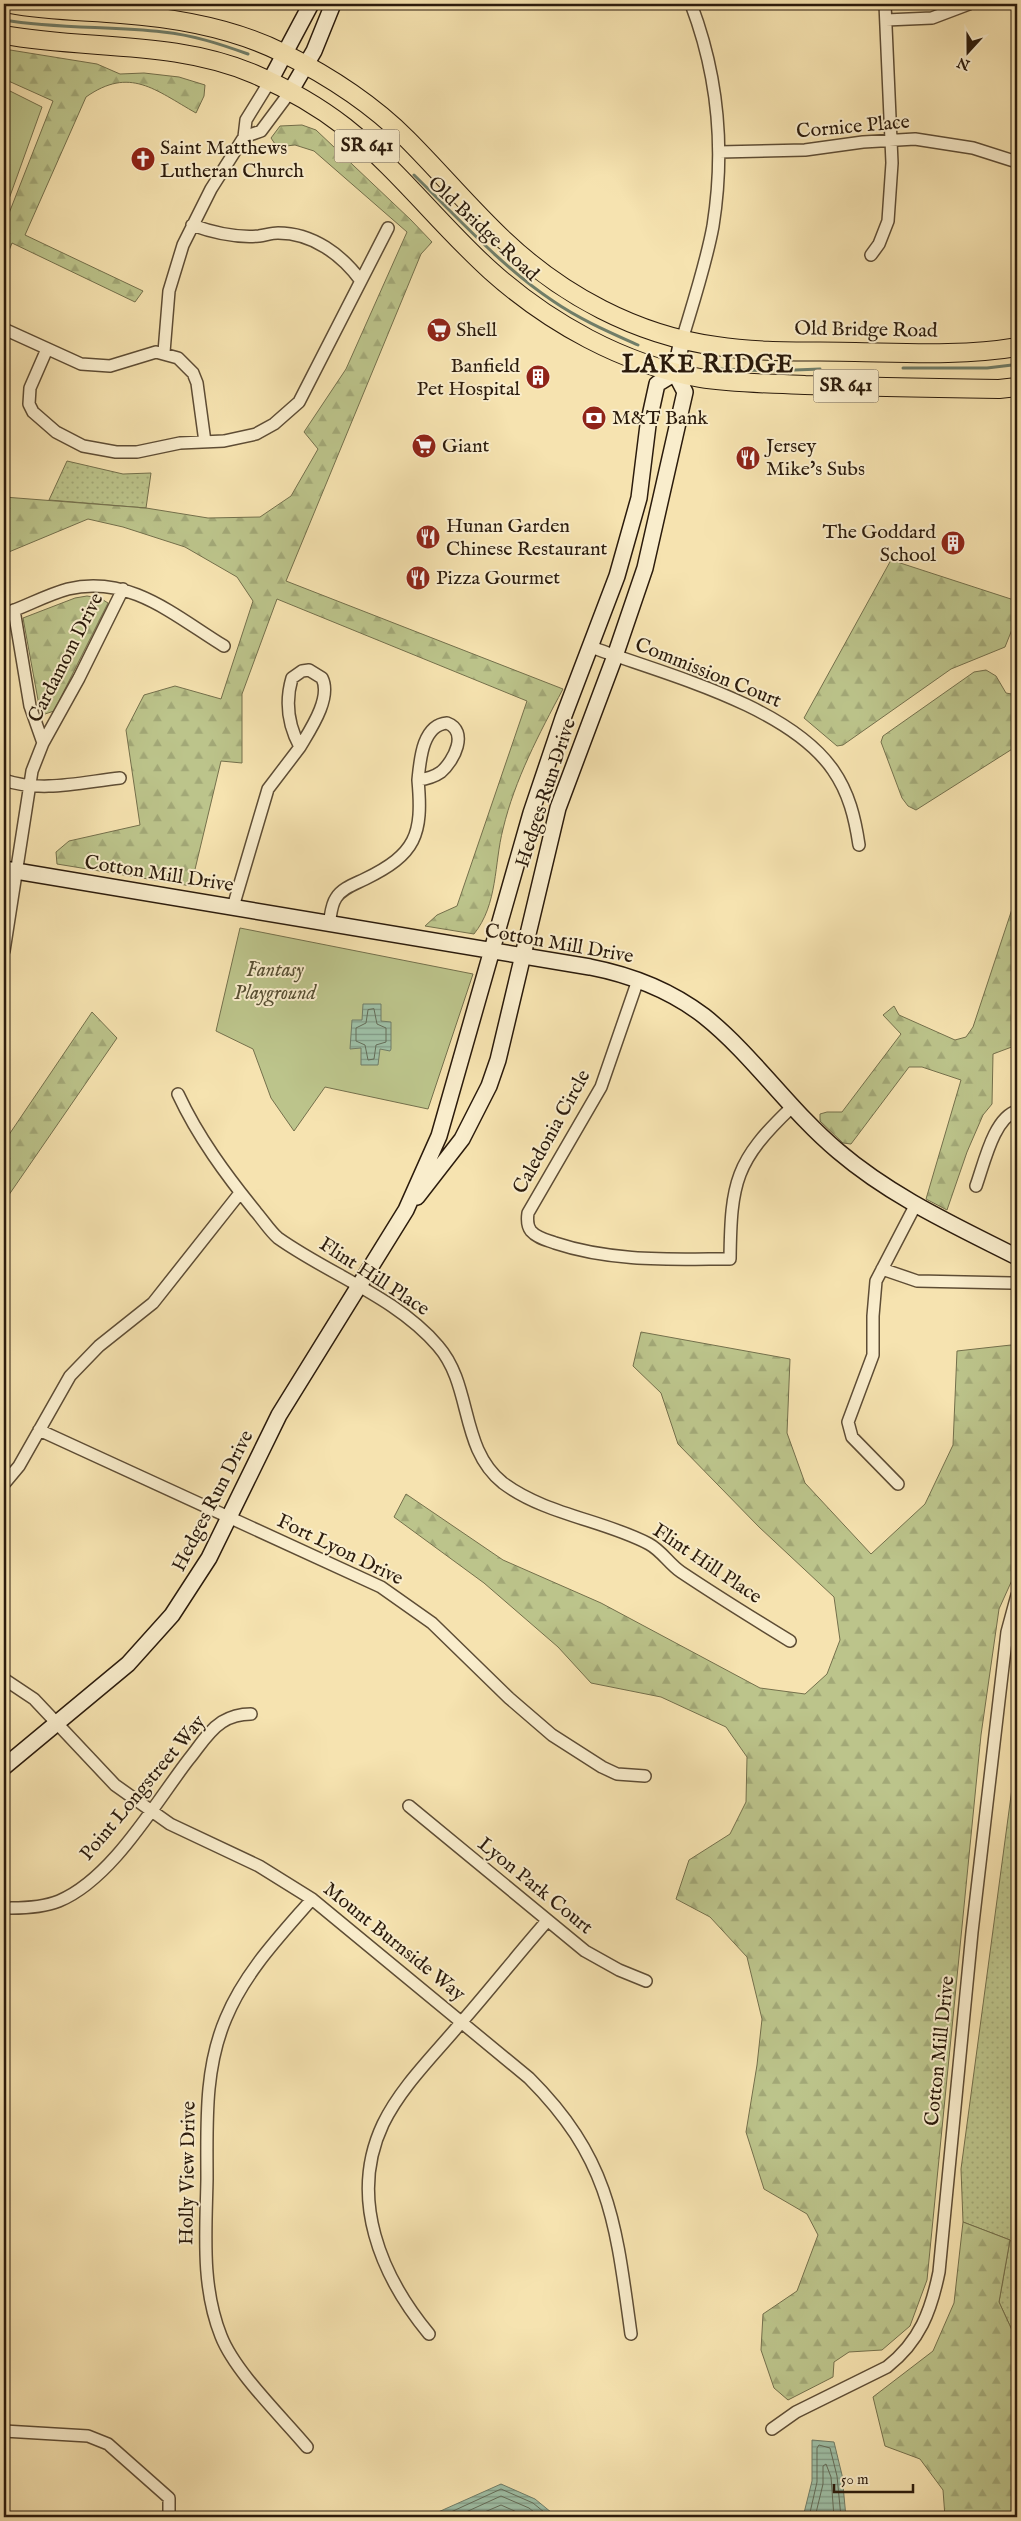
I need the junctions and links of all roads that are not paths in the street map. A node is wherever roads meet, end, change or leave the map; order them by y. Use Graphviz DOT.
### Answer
graph roads {
  1 [pos="10,4"];
  2 [pos="311,4"];
  3 [pos="333,4"];
  4 [pos="691,4"];
  5 [pos="885,4"];
  6 [pos="970,4"];
  7 [pos="886,20"];
  8 [pos="4,35"];
  9 [pos="284,54"];
  10 [pos="306,66"];
  11 [pos="270,82"];
  12 [pos="290,92"];
  13 [pos="244,137"];
  14 [pos="891,139"];
  15 [pos="719,152"];
  16 [pos="1017,162"];
  17 [pos="192,225"];
  18 [pos="388,228"];
  19 [pos="871,255"];
  20 [pos="361,281"];
  21 [pos="4,329"];
  22 [pos="682,340"];
  23 [pos="1017,347"];
  24 [pos="47,348"];
  25 [pos="164,352"];
  26 [pos="675,373"];
  27 [pos="1017,387"];
  28 [pos="204,442"];
  29 [pos="123,589"];
  30 [pos="9,612"];
  31 [pos="224,646"];
  32 [pos="591,647"];
  33 [pos="615,656"];
  34 [pos="43,743"];
  35 [pos="300,747"];
  36 [pos="120,778"];
  37 [pos="4,780"];
  38 [pos="418,780"];
  39 [pos="30,787"];
  40 [pos="860,845"];
  41 [pos="521,849"];
  42 [pos="545,856"];
  43 [pos="10,870"];
  44 [pos="233,907"];
  45 [pos="330,924"];
  46 [pos="4,951"];
  47 [pos="493,952"];
  48 [pos="521,957"];
  49 [pos="638,980"];
  50 [pos="178,1094"];
  51 [pos="792,1107"];
  52 [pos="1017,1111"];
  53 [pos="976,1186"];
  54 [pos="240,1192"];
  55 [pos="915,1206"];
  56 [pos="406,1210"];
  57 [pos="1017,1256"];
  58 [pos="882,1270"];
  59 [pos="1011,1283"];
  60 [pos="359,1286"];
  61 [pos="39,1430"];
  62 [pos="4,1484"];
  63 [pos="898,1484"];
  64 [pos="228,1517"];
  65 [pos="1017,1595"];
  66 [pos="790,1641"];
  67 [pos="4,1680"];
  68 [pos="251,1714"];
  69 [pos="57,1722"];
  70 [pos="4,1767"];
  71 [pos="645,1776"];
  72 [pos="409,1806"];
  73 [pos="150,1812"];
  74 [pos="312,1899"];
  75 [pos="11,1908"];
  76 [pos="546,1921"];
  77 [pos="646,1981"];
  78 [pos="462,2022"];
  79 [pos="429,2334"];
  80 [pos="631,2334"];
  81 [pos="772,2428"];
  82 [pos="4,2432"];
  83 [pos="307,2446"];
  84 [pos="169,2517"];
  1 -- 9 [label="main road, Old Bridge Road / SR 641"];
  2 -- 9 [label="street"];
  3 -- 10 [label="street"];
  4 -- 15 [label="street"];
  5 -- 7 [label="street"];
  6 -- 7 [label="street"];
  7 -- 14 [label="street"];
  8 -- 11 [label="main road, Old Bridge Road / SR 641"];
  9 -- 10 [label="main road, Old Bridge Road / SR 641"];
  9 -- 11 [label="street"];
  10 -- 12 [label="street"];
  10 -- 22 [label="main road, Old Bridge Road / SR 641"];
  11 -- 12 [label="main road, Old Bridge Road / SR 641"];
  11 -- 13 [label="street"];
  12 -- 13 [label="street"];
  12 -- 26 [label="main road, Old Bridge Road / SR 641"];
  13 -- 17 [label="street"];
  14 -- 15 [label="street, Cornice Place"];
  14 -- 16 [label="street, Cornice Place"];
  14 -- 19 [label="street"];
  15 -- 22 [label="street"];
  17 -- 20 [label="street"];
  17 -- 25 [label="street"];
  18 -- 20 [label="street"];
  20 -- 28 [label="street"];
  21 -- 24 [label="street"];
  22 -- 23 [label="main road, Old Bridge Road / SR 641"];
  22 -- 26 [label="street"];
  24 -- 25 [label="street"];
  24 -- 28 [label="street"];
  25 -- 28 [label="street"];
  26 -- 27 [label="main road, Old Bridge Road / SR 641"];
  26 -- 32 [label="street, Hedges Run Drive"];
  26 -- 33 [label="street, Hedges Run Drive"];
  29 -- 30 [label="street"];
  29 -- 31 [label="street"];
  29 -- 34 [label="street, Cardamom Drive"];
  30 -- 34 [label="street"];
  32 -- 33 [label="street, Commission Court"];
  32 -- 41 [label="street, Hedges Run Drive"];
  33 -- 40 [label="street, Commission Court"];
  33 -- 42 [label="street, Hedges Run Drive"];
  34 -- 39 [label="street, Cardamom Drive"];
  35 -- 35 [label="street"];
  35 -- 44 [label="street"];
  36 -- 39 [label="street"];
  37 -- 39 [label="street"];
  38 -- 38 [label="street"];
  38 -- 45 [label="street"];
  39 -- 43 [label="street, Cardamom Drive"];
  41 -- 42 [label="street"];
  41 -- 47 [label="street, Hedges Run Drive"];
  42 -- 48 [label="street, Hedges Run Drive"];
  43 -- 44 [label="street, Cotton Mill Drive"];
  43 -- 46 [label="street, Cardamom Drive"];
  44 -- 45 [label="street, Cotton Mill Drive"];
  45 -- 47 [label="street, Cotton Mill Drive"];
  47 -- 48 [label="street, Cotton Mill Drive"];
  47 -- 56 [label="street, Hedges Run Drive"];
  48 -- 49 [label="street, Cotton Mill Drive"];
  48 -- 56 [label="street, Hedges Run Drive"];
  49 -- 51 [label="street, Cotton Mill Drive"];
  49 -- 51 [label="street, Caledonia Circle"];
  50 -- 54 [label="street, Flint Hill Place"];
  51 -- 55 [label="street, Cotton Mill Drive"];
  52 -- 53 [label="street"];
  54 -- 60 [label="street, Flint Hill Place"];
  54 -- 61 [label="street"];
  55 -- 57 [label="street, Cotton Mill Drive"];
  55 -- 58 [label="street"];
  56 -- 60 [label="street, Hedges Run Drive"];
  58 -- 59 [label="street"];
  58 -- 63 [label="street"];
  60 -- 64 [label="street, Hedges Run Drive"];
  60 -- 66 [label="street, Flint Hill Place"];
  61 -- 62 [label="street"];
  61 -- 64 [label="street, Fort Lyon Drive"];
  64 -- 69 [label="street, Hedges Run Drive"];
  64 -- 71 [label="street, Fort Lyon Drive"];
  65 -- 81 [label="street, Cotton Mill Drive"];
  67 -- 69 [label="street, Mount Burnside Way"];
  68 -- 73 [label="street, Point Longstreet Way"];
  69 -- 70 [label="street, Hedges Run Drive"];
  69 -- 73 [label="street, Mount Burnside Way"];
  72 -- 76 [label="street, Lyon Park Court"];
  73 -- 74 [label="street, Mount Burnside Way"];
  73 -- 75 [label="street, Point Longstreet Way"];
  74 -- 78 [label="street, Mount Burnside Way"];
  74 -- 83 [label="street, Holly View Drive"];
  76 -- 77 [label="street, Lyon Park Court"];
  76 -- 78 [label="street"];
  78 -- 79 [label="street"];
  78 -- 80 [label="street, Mount Burnside Way"];
  82 -- 84 [label="street"];
}
